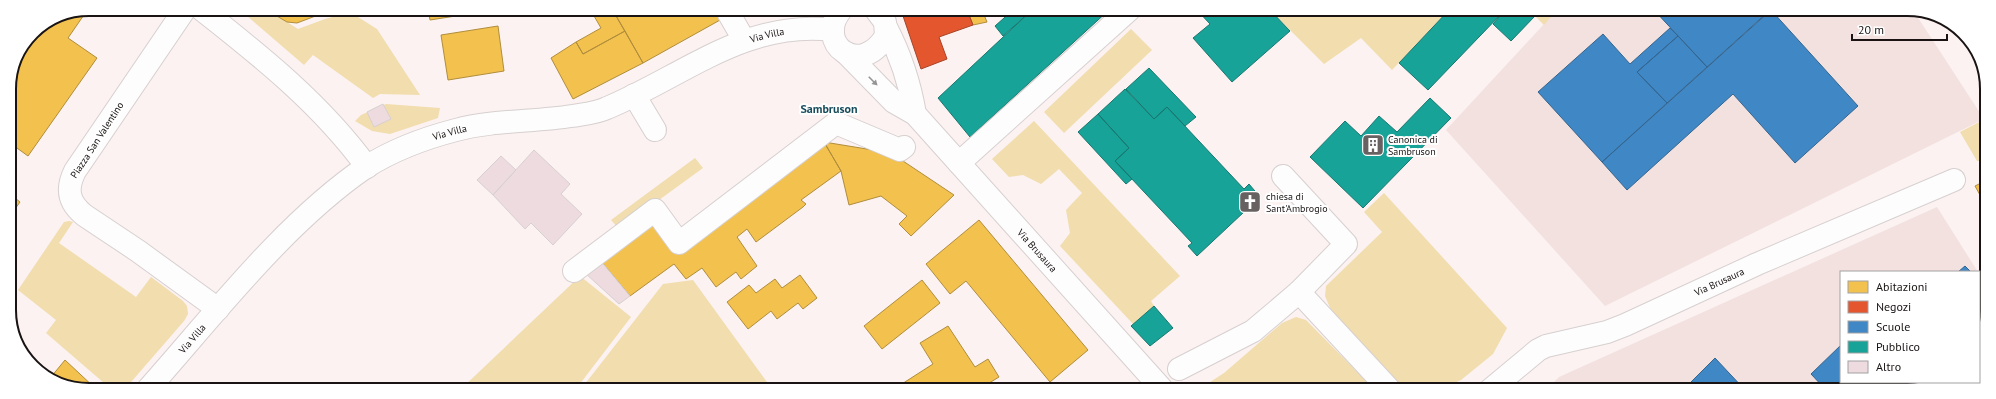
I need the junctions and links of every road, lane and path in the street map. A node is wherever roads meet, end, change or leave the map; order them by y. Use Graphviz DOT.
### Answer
graph roads {
  1 [pos="179,16"];
  2 [pos="209,16"];
  3 [pos="731,16"];
  4 [pos="836,16"];
  5 [pos="1122,16"];
  6 [pos="881,18"];
  7 [pos="833,30"];
  8 [pos="744,40"];
  9 [pos="846,53"];
  10 [pos="634,95"];
  11 [pos="915,114"];
  12 [pos="655,130"];
  13 [pos="904,146"];
  14 [pos="959,163"];
  15 [pos="367,166"];
  16 [pos="1283,176"];
  17 [pos="1954,180"];
  18 [pos="574,271"];
  19 [pos="1303,296"];
  20 [pos="218,309"];
  21 [pos="1179,369"];
  22 [pos="153,383"];
  23 [pos="1158,383"];
  24 [pos="1383,383"];
  25 [pos="1498,383"];
  1 -- 20 [label="street, Piazza San Valentino"];
  2 -- 15 [label="street"];
  3 -- 8 [label="street"];
  4 -- 7 [label="street"];
  5 -- 14 [label="street"];
  6 -- 9 [label="street"];
  6 -- 11 [label="street"];
  7 -- 8 [label="street, Via Villa"];
  7 -- 9 [label="street, Via Brusaura"];
  8 -- 10 [label="street, Via Villa"];
  9 -- 11 [label="street, Via Brusaura, one-way"];
  10 -- 12 [label="street"];
  10 -- 15 [label="street, Via Villa"];
  11 -- 14 [label="street, Via Brusaura"];
  13 -- 18 [label="street"];
  14 -- 23 [label="street, Via Brusaura"];
  15 -- 20 [label="street, Via Villa"];
  16 -- 19 [label="street"];
  17 -- 25 [label="street, Via Brusaura"];
  19 -- 21 [label="street"];
  19 -- 24 [label="street"];
  20 -- 22 [label="street, Via Villa"];
}
